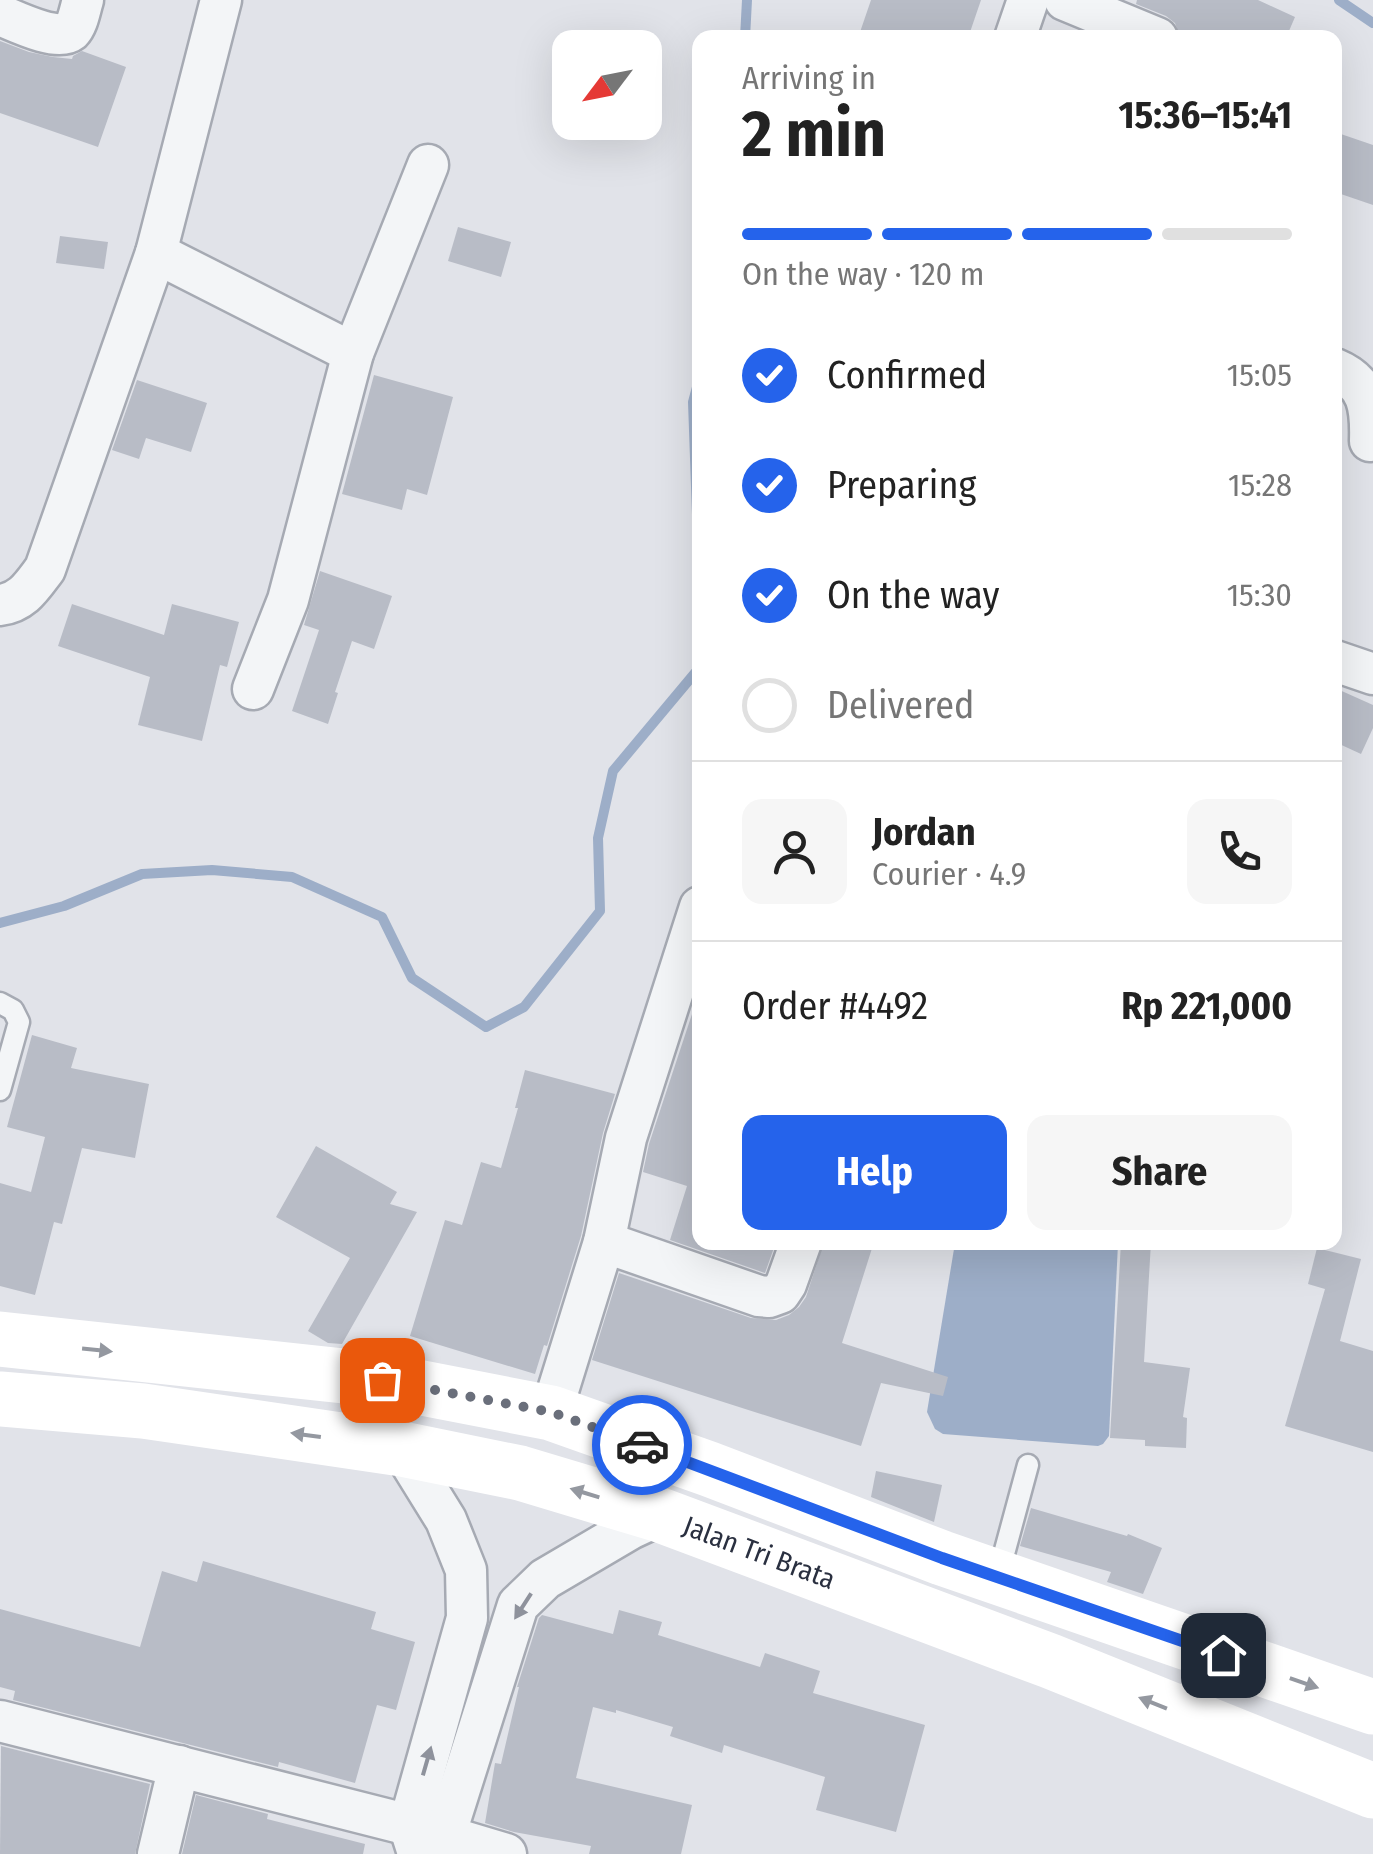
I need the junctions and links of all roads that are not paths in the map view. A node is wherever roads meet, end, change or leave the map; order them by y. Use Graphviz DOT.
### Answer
graph roads {
  1 [pos="83,0"];
  2 [pos="221,0"];
  3 [pos="1028,0"];
  4 [pos="1065,0"];
  5 [pos="0,15"];
  6 [pos="1018,30"];
  7 [pos="1138,30"];
  8 [pos="428,164"];
  9 [pos="156,253"];
  10 [pos="353,353"];
  11 [pos="1342,373"];
  12 [pos="1370,441"];
  13 [pos="0,605"];
  14 [pos="1342,663"];
  15 [pos="1373,674"];
  16 [pos="253,689"];
  17 [pos="692,932"];
  18 [pos="0,1003"];
  19 [pos="0,1090"];
  20 [pos="604,1242"];
  21 [pos="798,1250"];
  22 [pos="0,1339"];
  23 [pos="154,1356"];
  24 [pos="0,1400"];
  25 [pos="143,1411"];
  26 [pos="551,1412"];
  27 [pos="402,1449"];
  28 [pos="1028,1465"];
  29 [pos="660,1516"];
  30 [pos="942,1558"];
  31 [pos="997,1578"];
  32 [pos="922,1614"];
  33 [pos="1373,1707"];
  34 [pos="0,1720"];
  35 [pos="179,1766"];
  36 [pos="1373,1792"];
  37 [pos="424,1842"];
  38 [pos="158,1854"];
  39 [pos="506,1854"];
  1 -- 5 [label="street"];
  2 -- 9 [label="street"];
  3 -- 6 [label="street"];
  4 -- 7 [label="street"];
  8 -- 10 [label="street"];
  9 -- 10 [label="street"];
  9 -- 13 [label="street"];
  10 -- 16 [label="street"];
  11 -- 12 [label="street"];
  14 -- 15 [label="street"];
  17 -- 20 [label="street"];
  18 -- 19 [label="lane"];
  20 -- 21 [label="street"];
  20 -- 26 [label="street"];
  22 -- 23 [label="street, one-way"];
  23 -- 25 [label="street"];
  23 -- 26 [label="street"];
  24 -- 25 [label="street, Jalan Tri Brata"];
  27 -- 25 [label="street, Jalan Tri Brata, one-way"];
  26 -- 30 [label="street"];
  29 -- 27 [label="street, Jalan Tri Brata, one-way"];
  37 -- 27 [label="street, one-way"];
  28 -- 31 [label="lane"];
  29 -- 32 [label="street, Jalan Tri Brata"];
  29 -- 37 [label="street, one-way"];
  30 -- 31 [label="street"];
  30 -- 32 [label="street"];
  31 -- 33 [label="street, one-way"];
  36 -- 32 [label="street, Jalan Tri Brata, one-way"];
  34 -- 35 [label="street"];
  35 -- 37 [label="street"];
  35 -- 38 [label="street"];
  37 -- 39 [label="street"];
}
